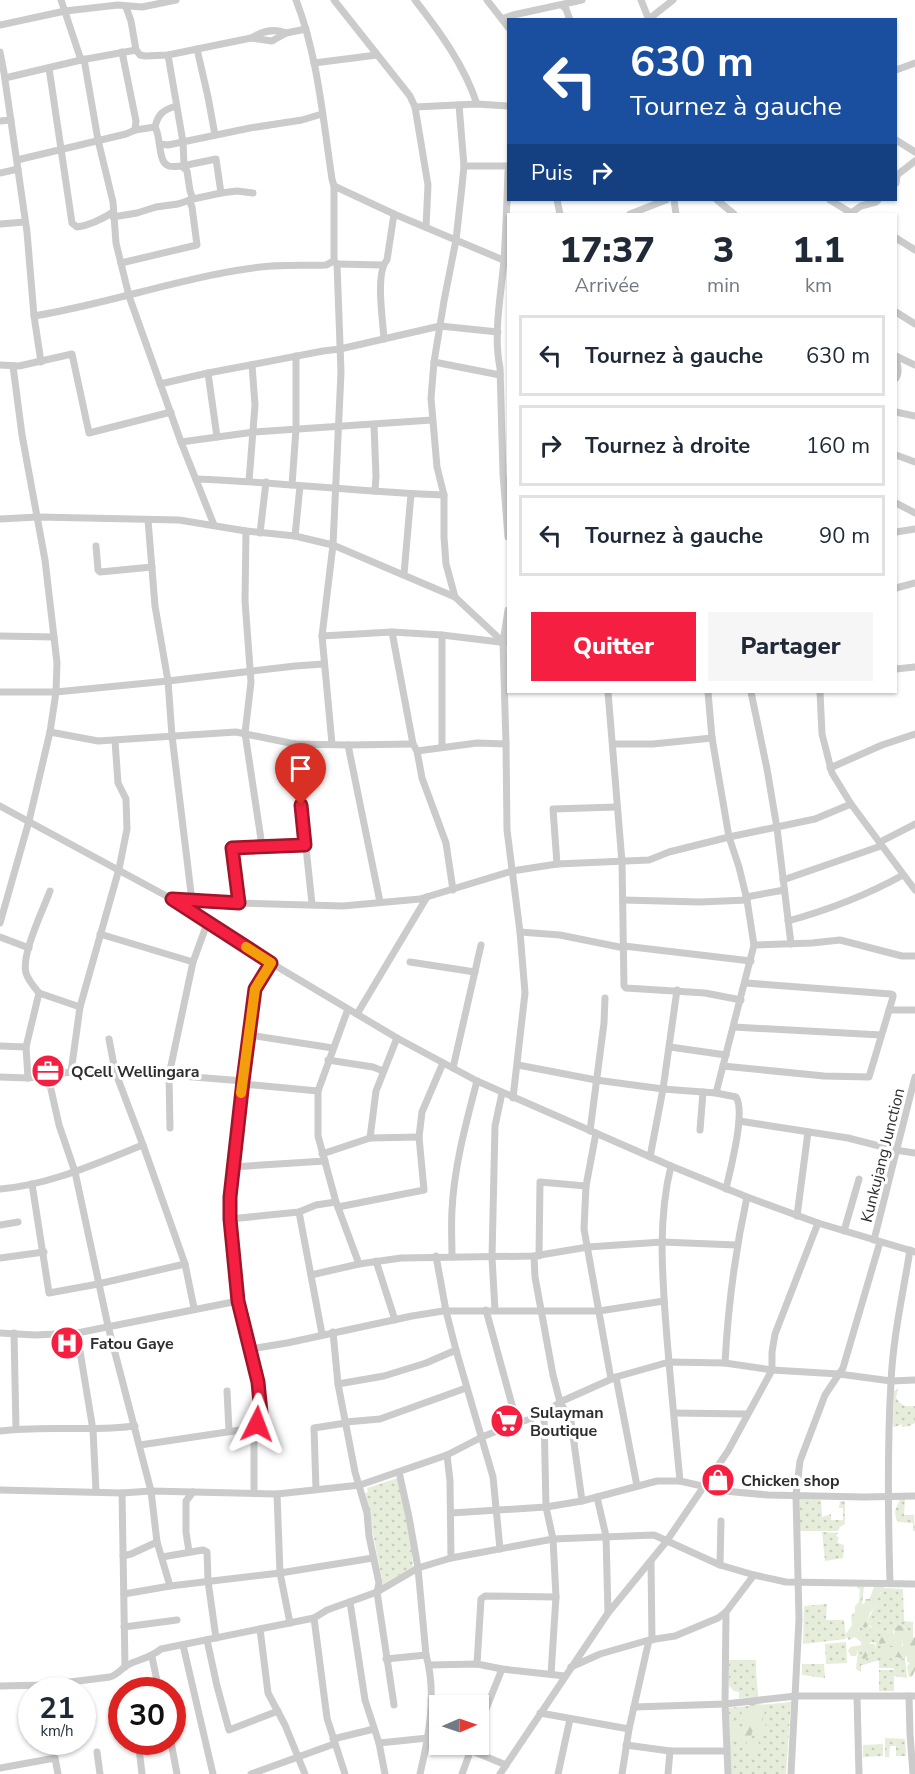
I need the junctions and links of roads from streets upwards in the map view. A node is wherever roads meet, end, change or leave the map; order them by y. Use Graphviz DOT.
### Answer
graph roads {
  1 [pos="61,0"];
  2 [pos="176,0"];
  3 [pos="296,0"];
  4 [pos="334,0"];
  5 [pos="415,0"];
  6 [pos="487,0"];
  7 [pos="549,0"];
  8 [pos="582,0"];
  9 [pos="641,0"];
  10 [pos="673,0"];
  11 [pos="120,4"];
  12 [pos="558,6"];
  13 [pos="65,11"];
  14 [pos="569,18"];
  15 [pos="649,18"];
  16 [pos="650,18"];
  17 [pos="502,19"];
  18 [pos="0,25"];
  19 [pos="507,26"];
  20 [pos="306,29"];
  21 [pos="197,49"];
  22 [pos="136,50"];
  23 [pos="0,52"];
  24 [pos="122,52"];
  25 [pos="168,55"];
  26 [pos="376,55"];
  27 [pos="82,60"];
  28 [pos="314,63"];
  29 [pos="915,63"];
  30 [pos="49,68"];
  31 [pos="2,70"];
  32 [pos="897,70"];
  33 [pos="5,78"];
  34 [pos="477,104"];
  35 [pos="459,105"];
  36 [pos="176,106"];
  37 [pos="507,106"];
  38 [pos="415,107"];
  39 [pos="322,114"];
  40 [pos="11,120"];
  41 [pos="0,121"];
  42 [pos="155,127"];
  43 [pos="135,130"];
  44 [pos="215,135"];
  45 [pos="98,140"];
  46 [pos="897,141"];
  47 [pos="183,142"];
  48 [pos="160,144"];
  49 [pos="60,148"];
  50 [pos="915,153"];
  51 [pos="17,159"];
  52 [pos="915,161"];
  53 [pos="183,166"];
  54 [pos="464,166"];
  55 [pos="507,168"];
  56 [pos="18,169"];
  57 [pos="0,173"];
  58 [pos="897,175"];
  59 [pos="334,186"];
  60 [pos="221,193"];
  61 [pos="253,193"];
  62 [pos="191,200"];
  63 [pos="663,201"];
  64 [pos="718,201"];
  65 [pos="831,201"];
  66 [pos="877,201"];
  67 [pos="633,213"];
  68 [pos="733,213"];
  69 [pos="848,213"];
  70 [pos="853,213"];
  71 [pos="394,214"];
  72 [pos="507,214"];
  73 [pos="113,215"];
  74 [pos="25,222"];
  75 [pos="0,224"];
  76 [pos="426,227"];
  77 [pos="897,239"];
  78 [pos="456,240"];
  79 [pos="915,250"];
  80 [pos="506,261"];
  81 [pos="335,262"];
  82 [pos="121,263"];
  83 [pos="382,265"];
  84 [pos="129,296"];
  85 [pos="897,313"];
  86 [pos="34,316"];
  87 [pos="915,324"];
  88 [pos="440,326"];
  89 [pos="498,332"];
  90 [pos="384,339"];
  91 [pos="340,349"];
  92 [pos="296,356"];
  93 [pos="897,358"];
  94 [pos="41,362"];
  95 [pos="434,362"];
  96 [pos="0,365"];
  97 [pos="252,365"];
  98 [pos="915,365"];
  99 [pos="13,366"];
  100 [pos="507,369"];
  101 [pos="500,372"];
  102 [pos="208,373"];
  103 [pos="160,384"];
  104 [pos="171,412"];
  105 [pos="897,412"];
  106 [pos="915,416"];
  107 [pos="504,417"];
  108 [pos="432,420"];
  109 [pos="374,424"];
  110 [pos="339,427"];
  111 [pos="296,429"];
  112 [pos="254,432"];
  113 [pos="217,437"];
  114 [pos="181,442"];
  115 [pos="897,455"];
  116 [pos="915,462"];
  117 [pos="196,478"];
  118 [pos="249,481"];
  119 [pos="266,482"];
  120 [pos="296,486"];
  121 [pos="335,489"];
  122 [pos="375,491"];
  123 [pos="411,494"];
  124 [pos="444,495"];
  125 [pos="898,504"];
  126 [pos="915,513"];
  127 [pos="38,517"];
  128 [pos="0,519"];
  129 [pos="915,519"];
  130 [pos="148,520"];
  131 [pos="507,524"];
  132 [pos="214,525"];
  133 [pos="915,529"];
  134 [pos="246,531"];
  135 [pos="897,532"];
  136 [pos="260,533"];
  137 [pos="295,537"];
  138 [pos="333,545"];
  139 [pos="96,546"];
  140 [pos="152,567"];
  141 [pos="404,574"];
  142 [pos="915,583"];
  143 [pos="897,588"];
  144 [pos="455,597"];
  145 [pos="507,626"];
  146 [pos="392,632"];
  147 [pos="442,635"];
  148 [pos="0,636"];
  149 [pos="322,636"];
  150 [pos="54,637"];
  151 [pos="506,643"];
  152 [pos="324,664"];
  153 [pos="915,667"];
  154 [pos="897,669"];
  155 [pos="250,671"];
  156 [pos="168,681"];
  157 [pos="0,692"];
  158 [pos="56,692"];
  159 [pos="608,693"];
  160 [pos="708,693"];
  161 [pos="751,693"];
  162 [pos="820,693"];
  163 [pos="50,732"];
  164 [pos="245,733"];
  165 [pos="915,734"];
  166 [pos="172,736"];
  167 [pos="712,738"];
  168 [pos="115,741"];
  169 [pos="295,744"];
  170 [pos="332,744"];
  171 [pos="506,744"];
  172 [pos="614,744"];
  173 [pos="348,745"];
  174 [pos="442,747"];
  175 [pos="415,748"];
  176 [pos="830,768"];
  177 [pos="851,804"];
  178 [pos="0,806"];
  179 [pos="617,807"];
  180 [pos="29,821"];
  181 [pos="915,824"];
  182 [pos="777,828"];
  183 [pos="729,837"];
  184 [pos="880,844"];
  185 [pos="305,845"];
  186 [pos="262,846"];
  187 [pos="622,862"];
  188 [pos="557,864"];
  189 [pos="119,869"];
  190 [pos="512,871"];
  191 [pos="903,875"];
  192 [pos="783,880"];
  193 [pos="453,890"];
  194 [pos="784,890"];
  195 [pos="915,890"];
  196 [pos="50,891"];
  197 [pos="427,897"];
  198 [pos="172,899"];
  199 [pos="747,899"];
  200 [pos="623,900"];
  201 [pos="192,901"];
  202 [pos="380,902"];
  203 [pos="239,903"];
  204 [pos="312,904"];
  205 [pos="207,921"];
  206 [pos="788,921"];
  207 [pos="0,923"];
  208 [pos="520,932"];
  209 [pos="100,934"];
  210 [pos="0,937"];
  211 [pos="791,944"];
  212 [pos="481,945"];
  213 [pos="754,945"];
  214 [pos="624,947"];
  215 [pos="29,948"];
  216 [pos="915,956"];
  217 [pos="751,961"];
  218 [pos="193,962"];
  219 [pos="410,962"];
  220 [pos="271,963"];
  221 [pos="475,972"];
  222 [pos="746,982"];
  223 [pos="677,990"];
  224 [pos="39,993"];
  225 [pos="605,998"];
  226 [pos="741,1000"];
  227 [pos="80,1007"];
  228 [pos="348,1009"];
  229 [pos="889,1010"];
  230 [pos="915,1010"];
  231 [pos="357,1014"];
  232 [pos="734,1027"];
  233 [pos="249,1035"];
  234 [pos="881,1035"];
  235 [pos="398,1038"];
  236 [pos="109,1039"];
  237 [pos="0,1046"];
  238 [pos="26,1047"];
  239 [pos="670,1047"];
  240 [pos="333,1048"];
  241 [pos="726,1055"];
  242 [pos="328,1060"];
  243 [pos="443,1063"];
  244 [pos="518,1065"];
  245 [pos="723,1066"];
  246 [pos="453,1068"];
  247 [pos="115,1071"];
  248 [pos="383,1071"];
  249 [pos="71,1072"];
  250 [pos="169,1075"];
  251 [pos="48,1076"];
  252 [pos="0,1077"];
  253 [pos="915,1077"];
  254 [pos="28,1078"];
  255 [pos="596,1080"];
  256 [pos="242,1082"];
  257 [pos="477,1082"];
  258 [pos="663,1089"];
  259 [pos="914,1089"];
  260 [pos="318,1091"];
  261 [pos="703,1092"];
  262 [pos="502,1093"];
  263 [pos="716,1093"];
  264 [pos="513,1098"];
  265 [pos="739,1121"];
  266 [pos="170,1128"];
  267 [pos="700,1130"];
  268 [pos="593,1132"];
  269 [pos="808,1132"];
  270 [pos="419,1137"];
  271 [pos="370,1138"];
  272 [pos="143,1145"];
  273 [pos="896,1150"];
  274 [pos="915,1153"];
  275 [pos="323,1157"];
  276 [pos="650,1157"];
  277 [pos="671,1166"];
  278 [pos="232,1167"];
  279 [pos="75,1172"];
  280 [pos="859,1179"];
  281 [pos="32,1184"];
  282 [pos="586,1186"];
  283 [pos="0,1189"];
  284 [pos="726,1189"];
  285 [pos="747,1197"];
  286 [pos="337,1205"];
  287 [pos="299,1212"];
  288 [pos="797,1216"];
  289 [pos="230,1219"];
  290 [pos="18,1222"];
  291 [pos="818,1223"];
  292 [pos="0,1226"];
  293 [pos="844,1231"];
  294 [pos="877,1241"];
  295 [pos="662,1242"];
  296 [pos="736,1245"];
  297 [pos="588,1247"];
  298 [pos="913,1251"];
  299 [pos="44,1252"];
  300 [pos="537,1256"];
  301 [pos="436,1257"];
  302 [pos="452,1257"];
  303 [pos="0,1258"];
  304 [pos="492,1258"];
  305 [pos="376,1261"];
  306 [pos="185,1264"];
  307 [pos="359,1264"];
  308 [pos="311,1275"];
  309 [pos="98,1284"];
  310 [pos="238,1301"];
  311 [pos="664,1301"];
  312 [pos="194,1308"];
  313 [pos="486,1310"];
  314 [pos="495,1310"];
  315 [pos="446,1311"];
  316 [pos="541,1311"];
  317 [pos="599,1311"];
  318 [pos="395,1320"];
  319 [pos="108,1326"];
  320 [pos="333,1332"];
  321 [pos="0,1333"];
  322 [pos="14,1333"];
  323 [pos="78,1333"];
  324 [pos="322,1334"];
  325 [pos="250,1349"];
  326 [pos="456,1350"];
  327 [pos="669,1362"];
  328 [pos="725,1363"];
  329 [pos="772,1370"];
  330 [pos="839,1374"];
  331 [pos="614,1378"];
  332 [pos="915,1380"];
  333 [pos="891,1381"];
  334 [pos="338,1384"];
  335 [pos="466,1388"];
  336 [pos="227,1391"];
  337 [pos="560,1402"];
  338 [pos="674,1413"];
  339 [pos="747,1414"];
  340 [pos="544,1415"];
  341 [pos="346,1422"];
  342 [pos="517,1423"];
  343 [pos="135,1426"];
  344 [pos="254,1428"];
  345 [pos="16,1429"];
  346 [pos="93,1430"];
  347 [pos="0,1431"];
  348 [pos="229,1431"];
  349 [pos="482,1437"];
  350 [pos="140,1445"];
  351 [pos="447,1455"];
  352 [pos="399,1472"];
  353 [pos="680,1481"];
  354 [pos="360,1485"];
  355 [pos="637,1486"];
  356 [pos="705,1486"];
  357 [pos="316,1489"];
  358 [pos="0,1491"];
  359 [pos="96,1491"];
  360 [pos="151,1491"];
  361 [pos="122,1492"];
  362 [pos="192,1492"];
  363 [pos="254,1493"];
  364 [pos="276,1494"];
  365 [pos="796,1495"];
  366 [pos="888,1496"];
  367 [pos="915,1496"];
  368 [pos="597,1497"];
  369 [pos="582,1501"];
  370 [pos="546,1507"];
  371 [pos="497,1510"];
  372 [pos="451,1513"];
  373 [pos="721,1521"];
  374 [pos="606,1536"];
  375 [pos="553,1539"];
  376 [pos="157,1542"];
  377 [pos="666,1542"];
  378 [pos="500,1549"];
  379 [pos="189,1552"];
  380 [pos="123,1556"];
  381 [pos="162,1557"];
  382 [pos="373,1558"];
  383 [pos="451,1558"];
  384 [pos="651,1562"];
  385 [pos="720,1565"];
  386 [pos="418,1568"];
  387 [pos="280,1573"];
  388 [pos="754,1575"];
  389 [pos="208,1581"];
  390 [pos="798,1583"];
  391 [pos="890,1583"];
  392 [pos="915,1584"];
  393 [pos="170,1586"];
  394 [pos="377,1592"];
  395 [pos="124,1594"];
  396 [pos="556,1597"];
  397 [pos="350,1602"];
  398 [pos="726,1612"];
  399 [pos="608,1613"];
  400 [pos="314,1618"];
  401 [pos="177,1620"];
  402 [pos="290,1623"];
  403 [pos="124,1627"];
  404 [pos="260,1629"];
  405 [pos="216,1638"];
  406 [pos="207,1640"];
  407 [pos="651,1640"];
  408 [pos="183,1645"];
  409 [pos="426,1654"];
  410 [pos="152,1657"];
  411 [pos="386,1659"];
  412 [pos="477,1664"];
  413 [pos="429,1665"];
  414 [pos="125,1666"];
  415 [pos="571,1667"];
  416 [pos="502,1669"];
  417 [pos="551,1674"];
  418 [pos="565,1676"];
  419 [pos="156,1677"];
  420 [pos="0,1686"];
  421 [pos="796,1696"];
  422 [pos="912,1696"];
  423 [pos="857,1697"];
  424 [pos="489,1702"];
  425 [pos="725,1704"];
  426 [pos="394,1705"];
  427 [pos="634,1707"];
  428 [pos="278,1711"];
  429 [pos="540,1713"];
  430 [pos="570,1719"];
  431 [pos="629,1729"];
  432 [pos="374,1730"];
  433 [pos="428,1738"];
  434 [pos="333,1741"];
  435 [pos="378,1743"];
  436 [pos="627,1745"];
  437 [pos="670,1751"];
  438 [pos="726,1751"];
  439 [pos="97,1752"];
  440 [pos="140,1755"];
  441 [pos="173,1755"];
  442 [pos="469,1755"];
  443 [pos="487,1755"];
  444 [pos="298,1756"];
  445 [pos="506,1765"];
  446 [pos="0,1768"];
  447 [pos="269,1771"];
  448 [pos="58,1774"];
  449 [pos="100,1774"];
  450 [pos="142,1774"];
  451 [pos="177,1774"];
  452 [pos="213,1774"];
  453 [pos="251,1774"];
  454 [pos="305,1774"];
  455 [pos="345,1774"];
  456 [pos="385,1774"];
  457 [pos="420,1774"];
  458 [pos="462,1774"];
  459 [pos="500,1774"];
  460 [pos="558,1774"];
  461 [pos="622,1774"];
  462 [pos="668,1774"];
  463 [pos="728,1774"];
  464 [pos="791,1774"];
  465 [pos="860,1774"];
  466 [pos="913,1774"];
  1 -- 13 [label="street"];
  2 -- 11 [label="street"];
  3 -- 20 [label="street"];
  4 -- 26 [label="street"];
  5 -- 34 [label="street"];
  6 -- 17 [label="street"];
  7 -- 12 [label="street"];
  8 -- 12 [label="street"];
  9 -- 15 [label="street"];
  10 -- 16 [label="street"];
  11 -- 13 [label="street"];
  11 -- 22 [label="street"];
  12 -- 14 [label="street"];
  12 -- 17 [label="street"];
  13 -- 18 [label="street"];
  13 -- 27 [label="street"];
  17 -- 19 [label="street"];
  20 -- 21 [label="street"];
  20 -- 28 [label="street"];
  21 -- 25 [label="street"];
  21 -- 44 [label="street"];
  22 -- 24 [label="street"];
  22 -- 25 [label="street"];
  23 -- 31 [label="street"];
  24 -- 27 [label="street"];
  24 -- 43 [label="street"];
  25 -- 36 [label="street"];
  26 -- 28 [label="street"];
  26 -- 38 [label="street"];
  27 -- 30 [label="street"];
  27 -- 45 [label="street"];
  28 -- 39 [label="street"];
  29 -- 32 [label="street"];
  30 -- 33 [label="street"];
  30 -- 49 [label="street"];
  31 -- 33 [label="street"];
  33 -- 40 [label="street"];
  34 -- 35 [label="street"];
  34 -- 37 [label="street"];
  35 -- 38 [label="street"];
  35 -- 54 [label="street"];
  36 -- 42 [label="street"];
  36 -- 47 [label="street"];
  38 -- 76 [label="street"];
  39 -- 44 [label="street"];
  39 -- 59 [label="street"];
  40 -- 41 [label="street"];
  40 -- 51 [label="street"];
  42 -- 43 [label="street"];
  42 -- 48 [label="street"];
  43 -- 45 [label="street"];
  44 -- 47 [label="street"];
  45 -- 49 [label="street"];
  45 -- 73 [label="street"];
  46 -- 50 [label="street"];
  47 -- 48 [label="street"];
  47 -- 53 [label="street"];
  48 -- 53 [label="street"];
  49 -- 51 [label="street"];
  49 -- 73 [label="street"];
  51 -- 56 [label="street"];
  52 -- 58 [label="street"];
  53 -- 60 [label="street"];
  53 -- 62 [label="street"];
  54 -- 55 [label="street"];
  54 -- 78 [label="street"];
  56 -- 57 [label="street"];
  56 -- 74 [label="street"];
  59 -- 71 [label="street"];
  59 -- 81 [label="street"];
  60 -- 61 [label="street"];
  60 -- 62 [label="street"];
  62 -- 73 [label="street"];
  62 -- 82 [label="street"];
  63 -- 67 [label="street"];
  64 -- 68 [label="street"];
  65 -- 69 [label="street"];
  66 -- 70 [label="street"];
  71 -- 76 [label="street"];
  71 -- 83 [label="street"];
  72 -- 80 [label="street"];
  73 -- 82 [label="street"];
  74 -- 75 [label="street"];
  74 -- 86 [label="street"];
  76 -- 78 [label="street"];
  77 -- 79 [label="street"];
  78 -- 80 [label="street"];
  78 -- 88 [label="street"];
  80 -- 89 [label="street"];
  81 -- 83 [label="street"];
  81 -- 84 [label="street"];
  81 -- 91 [label="street"];
  82 -- 84 [label="street"];
  83 -- 90 [label="street"];
  84 -- 86 [label="street"];
  84 -- 103 [label="street"];
  85 -- 87 [label="street"];
  86 -- 94 [label="street"];
  88 -- 89 [label="street"];
  88 -- 90 [label="street"];
  88 -- 95 [label="street"];
  89 -- 101 [label="street"];
  90 -- 91 [label="street"];
  91 -- 92 [label="street"];
  91 -- 110 [label="street"];
  92 -- 97 [label="street"];
  92 -- 111 [label="street"];
  93 -- 98 [label="street"];
  94 -- 99 [label="street"];
  94 -- 104 [label="street"];
  95 -- 101 [label="street"];
  95 -- 108 [label="street"];
  96 -- 99 [label="street"];
  97 -- 102 [label="street"];
  97 -- 112 [label="street"];
  99 -- 127 [label="street"];
  100 -- 101 [label="street"];
  101 -- 107 [label="street"];
  102 -- 103 [label="street"];
  102 -- 113 [label="street"];
  103 -- 104 [label="street"];
  104 -- 114 [label="street"];
  105 -- 106 [label="street"];
  107 -- 131 [label="street"];
  108 -- 109 [label="street"];
  108 -- 124 [label="street"];
  109 -- 110 [label="street"];
  109 -- 122 [label="street"];
  110 -- 111 [label="street"];
  110 -- 121 [label="street"];
  111 -- 112 [label="street"];
  111 -- 120 [label="street"];
  112 -- 113 [label="street"];
  112 -- 118 [label="street"];
  113 -- 114 [label="street"];
  114 -- 117 [label="street"];
  115 -- 116 [label="street"];
  117 -- 118 [label="street"];
  117 -- 132 [label="street"];
  118 -- 119 [label="street"];
  119 -- 120 [label="street"];
  119 -- 136 [label="street"];
  120 -- 121 [label="street"];
  120 -- 137 [label="street"];
  121 -- 122 [label="street"];
  121 -- 138 [label="street"];
  122 -- 123 [label="street"];
  123 -- 124 [label="street"];
  123 -- 141 [label="street"];
  124 -- 144 [label="street"];
  125 -- 126 [label="street"];
  125 -- 129 [label="street"];
  127 -- 128 [label="street"];
  127 -- 130 [label="street"];
  127 -- 150 [label="street"];
  130 -- 132 [label="street"];
  130 -- 140 [label="street"];
  132 -- 134 [label="street"];
  133 -- 135 [label="street"];
  134 -- 136 [label="street"];
  134 -- 155 [label="street"];
  136 -- 137 [label="street"];
  137 -- 138 [label="street"];
  138 -- 141 [label="street"];
  138 -- 149 [label="street"];
  139 -- 140 [label="street"];
  140 -- 156 [label="street"];
  141 -- 144 [label="street"];
  142 -- 143 [label="street"];
  144 -- 151 [label="street"];
  145 -- 151 [label="street"];
  146 -- 147 [label="street"];
  146 -- 149 [label="street"];
  146 -- 175 [label="street"];
  147 -- 151 [label="street"];
  147 -- 174 [label="street"];
  148 -- 150 [label="street"];
  149 -- 152 [label="street"];
  150 -- 158 [label="street"];
  151 -- 171 [label="street"];
  152 -- 155 [label="street"];
  152 -- 170 [label="street"];
  153 -- 154 [label="street"];
  155 -- 156 [label="street"];
  155 -- 164 [label="street"];
  156 -- 158 [label="street"];
  156 -- 166 [label="street"];
  157 -- 158 [label="street"];
  158 -- 163 [label="street"];
  159 -- 172 [label="street"];
  160 -- 167 [label="street"];
  161 -- 182 [label="street"];
  162 -- 176 [label="street"];
  163 -- 168 [label="street"];
  163 -- 180 [label="street"];
  164 -- 166 [label="street"];
  164 -- 169 [label="street"];
  164 -- 186 [label="street"];
  165 -- 176 [label="street"];
  166 -- 168 [label="street"];
  166 -- 201 [label="street"];
  167 -- 172 [label="street"];
  167 -- 183 [label="street"];
  168 -- 189 [label="street"];
  169 -- 170 [label="street"];
  169 -- 185 [label="street"];
  170 -- 173 [label="street"];
  171 -- 174 [label="street"];
  171 -- 190 [label="street"];
  172 -- 179 [label="street"];
  173 -- 175 [label="street"];
  173 -- 202 [label="street"];
  174 -- 175 [label="street"];
  175 -- 193 [label="street"];
  176 -- 177 [label="street"];
  177 -- 182 [label="street"];
  177 -- 184 [label="street"];
  178 -- 180 [label="street"];
  179 -- 187 [label="street"];
  179 -- 188 [label="street"];
  180 -- 189 [label="street"];
  180 -- 207 [label="street"];
  181 -- 184 [label="street"];
  182 -- 183 [label="street"];
  182 -- 192 [label="street"];
  183 -- 187 [label="street"];
  183 -- 199 [label="street"];
  184 -- 191 [label="street"];
  184 -- 192 [label="street"];
  185 -- 186 [label="street"];
  185 -- 204 [label="street"];
  186 -- 203 [label="street"];
  187 -- 188 [label="street"];
  187 -- 200 [label="street"];
  188 -- 190 [label="street"];
  189 -- 198 [label="street"];
  189 -- 209 [label="street"];
  190 -- 193 [label="street"];
  190 -- 208 [label="street"];
  191 -- 195 [label="street"];
  191 -- 206 [label="street"];
  192 -- 194 [label="street"];
  193 -- 197 [label="street"];
  194 -- 199 [label="street"];
  194 -- 206 [label="street"];
  196 -- 215 [label="street"];
  197 -- 202 [label="street"];
  197 -- 231 [label="street"];
  198 -- 201 [label="street"];
  198 -- 205 [label="street"];
  199 -- 200 [label="street"];
  199 -- 213 [label="street"];
  200 -- 214 [label="street"];
  201 -- 203 [label="street"];
  202 -- 204 [label="street"];
  203 -- 204 [label="street"];
  205 -- 218 [label="street"];
  205 -- 220 [label="street"];
  206 -- 211 [label="street"];
  208 -- 214 [label="street"];
  208 -- 244 [label="street"];
  209 -- 218 [label="street"];
  209 -- 227 [label="street"];
  210 -- 215 [label="street"];
  211 -- 213 [label="street"];
  211 -- 216 [label="street"];
  212 -- 221 [label="street"];
  213 -- 217 [label="street"];
  214 -- 217 [label="street"];
  214 -- 223 [label="street"];
  215 -- 224 [label="street"];
  217 -- 222 [label="street"];
  218 -- 250 [label="street"];
  219 -- 221 [label="street"];
  220 -- 228 [label="street"];
  220 -- 233 [label="street"];
  221 -- 246 [label="street"];
  222 -- 226 [label="street"];
  222 -- 229 [label="street"];
  223 -- 226 [label="street"];
  223 -- 239 [label="street"];
  224 -- 227 [label="street"];
  224 -- 238 [label="street"];
  225 -- 255 [label="street"];
  226 -- 232 [label="street"];
  227 -- 249 [label="street"];
  228 -- 231 [label="street"];
  228 -- 240 [label="street"];
  229 -- 230 [label="street"];
  229 -- 234 [label="street"];
  231 -- 235 [label="street"];
  232 -- 234 [label="street"];
  232 -- 241 [label="street"];
  233 -- 240 [label="street"];
  233 -- 256 [label="street"];
  234 -- 245 [label="street"];
  235 -- 243 [label="street"];
  235 -- 248 [label="street"];
  236 -- 247 [label="street"];
  237 -- 238 [label="street"];
  238 -- 254 [label="street"];
  239 -- 241 [label="street"];
  239 -- 258 [label="street"];
  240 -- 242 [label="street"];
  241 -- 245 [label="street"];
  242 -- 248 [label="street"];
  242 -- 260 [label="street"];
  243 -- 246 [label="street"];
  243 -- 270 [label="street"];
  244 -- 255 [label="street"];
  244 -- 264 [label="street"];
  245 -- 263 [label="street"];
  246 -- 257 [label="street"];
  247 -- 249 [label="street"];
  247 -- 250 [label="street"];
  247 -- 272 [label="street"];
  248 -- 271 [label="street"];
  249 -- 251 [label="street"];
  250 -- 256 [label="street"];
  250 -- 266 [label="street"];
  251 -- 254 [label="street"];
  251 -- 279 [label="street"];
  252 -- 254 [label="street"];
  253 -- 259 [label="street, Kunkujang Junction"];
  255 -- 258 [label="street"];
  255 -- 268 [label="street"];
  256 -- 260 [label="street"];
  256 -- 278 [label="street"];
  257 -- 262 [label="street"];
  257 -- 302 [label="street"];
  258 -- 261 [label="street"];
  258 -- 276 [label="street"];
  259 -- 273 [label="street, Kunkujang Junction"];
  260 -- 275 [label="street"];
  261 -- 263 [label="street"];
  261 -- 267 [label="street"];
  262 -- 264 [label="street"];
  262 -- 304 [label="street"];
  263 -- 265 [label="street"];
  264 -- 268 [label="street"];
  265 -- 269 [label="street"];
  265 -- 284 [label="street"];
  268 -- 276 [label="street"];
  268 -- 282 [label="street"];
  269 -- 273 [label="street"];
  269 -- 288 [label="street"];
  270 -- 271 [label="street"];
  270 -- 286 [label="street"];
  271 -- 275 [label="street"];
  272 -- 279 [label="street"];
  272 -- 306 [label="street"];
  273 -- 274 [label="street"];
  273 -- 294 [label="street, Kunkujang Junction"];
  275 -- 278 [label="street"];
  275 -- 286 [label="street"];
  276 -- 277 [label="street"];
  277 -- 284 [label="street"];
  277 -- 295 [label="street"];
  278 -- 289 [label="street"];
  279 -- 281 [label="street"];
  279 -- 309 [label="street"];
  280 -- 293 [label="street"];
  281 -- 283 [label="street"];
  281 -- 299 [label="street"];
  282 -- 297 [label="street"];
  282 -- 300 [label="street"];
  284 -- 285 [label="street"];
  285 -- 288 [label="street"];
  285 -- 296 [label="street"];
  286 -- 287 [label="street"];
  286 -- 307 [label="street"];
  287 -- 289 [label="street"];
  287 -- 308 [label="street"];
  288 -- 291 [label="street"];
  289 -- 310 [label="street"];
  290 -- 292 [label="street"];
  291 -- 293 [label="street"];
  291 -- 329 [label="street"];
  293 -- 294 [label="street"];
  294 -- 298 [label="street"];
  294 -- 330 [label="street, Kunkujang Junction"];
  295 -- 296 [label="street"];
  295 -- 297 [label="street"];
  295 -- 311 [label="street"];
  296 -- 328 [label="street"];
  297 -- 300 [label="street"];
  297 -- 317 [label="street"];
  298 -- 333 [label="street"];
  299 -- 303 [label="street"];
  299 -- 309 [label="street"];
  300 -- 304 [label="street"];
  300 -- 316 [label="street"];
  301 -- 302 [label="street"];
  301 -- 305 [label="street"];
  301 -- 315 [label="street"];
  302 -- 304 [label="street"];
  304 -- 314 [label="street"];
  305 -- 307 [label="street"];
  305 -- 318 [label="street"];
  306 -- 309 [label="street"];
  306 -- 312 [label="street"];
  307 -- 308 [label="street"];
  308 -- 324 [label="street"];
  309 -- 319 [label="street"];
  310 -- 312 [label="street"];
  310 -- 325 [label="street"];
  311 -- 317 [label="street"];
  311 -- 327 [label="street"];
  312 -- 319 [label="street"];
  313 -- 314 [label="street"];
  313 -- 315 [label="street"];
  313 -- 342 [label="street"];
  314 -- 316 [label="street"];
  315 -- 318 [label="street"];
  315 -- 326 [label="street"];
  316 -- 317 [label="street"];
  316 -- 337 [label="street"];
  317 -- 331 [label="street"];
  318 -- 320 [label="street"];
  319 -- 323 [label="street"];
  319 -- 343 [label="street"];
  320 -- 324 [label="street"];
  320 -- 334 [label="street"];
  321 -- 322 [label="street"];
  322 -- 323 [label="street"];
  322 -- 345 [label="street"];
  323 -- 346 [label="street"];
  324 -- 325 [label="street"];
  325 -- 344 [label="street"];
  326 -- 334 [label="street"];
  326 -- 335 [label="street"];
  327 -- 328 [label="street"];
  327 -- 331 [label="street"];
  327 -- 338 [label="street"];
  328 -- 329 [label="street"];
  329 -- 330 [label="street"];
  329 -- 339 [label="street"];
  330 -- 333 [label="street"];
  330 -- 365 [label="street, Kunkujang Junction"];
  331 -- 337 [label="street"];
  331 -- 355 [label="street"];
  332 -- 333 [label="street"];
  333 -- 366 [label="street"];
  334 -- 341 [label="street"];
  335 -- 341 [label="street"];
  335 -- 349 [label="street"];
  336 -- 348 [label="street"];
  337 -- 340 [label="street"];
  337 -- 369 [label="street"];
  338 -- 339 [label="street"];
  338 -- 353 [label="street"];
  339 -- 356 [label="street"];
  340 -- 342 [label="street"];
  340 -- 370 [label="street"];
  341 -- 354 [label="street"];
  341 -- 357 [label="street"];
  342 -- 349 [label="street"];
  343 -- 346 [label="street"];
  343 -- 350 [label="street"];
  344 -- 348 [label="street"];
  344 -- 363 [label="street"];
  345 -- 346 [label="street"];
  345 -- 347 [label="street"];
  346 -- 359 [label="street"];
  348 -- 350 [label="street"];
  349 -- 351 [label="street"];
  349 -- 371 [label="street"];
  350 -- 360 [label="street"];
  351 -- 352 [label="street"];
  351 -- 372 [label="street"];
  352 -- 354 [label="street"];
  352 -- 386 [label="street"];
  353 -- 355 [label="street"];
  353 -- 356 [label="street"];
  354 -- 357 [label="street"];
  354 -- 382 [label="street"];
  355 -- 368 [label="street"];
  356 -- 365 [label="street"];
  356 -- 377 [label="street"];
  357 -- 364 [label="street"];
  358 -- 359 [label="street"];
  359 -- 361 [label="street"];
  360 -- 361 [label="street"];
  360 -- 362 [label="street"];
  360 -- 376 [label="street"];
  361 -- 380 [label="street"];
  362 -- 363 [label="street"];
  362 -- 379 [label="street"];
  363 -- 364 [label="street"];
  364 -- 387 [label="street"];
  365 -- 366 [label="street"];
  365 -- 390 [label="street, Kunkujang Junction"];
  366 -- 367 [label="street"];
  366 -- 391 [label="street"];
  368 -- 369 [label="street"];
  368 -- 374 [label="street"];
  369 -- 370 [label="street"];
  370 -- 371 [label="street"];
  370 -- 375 [label="street"];
  371 -- 372 [label="street"];
  371 -- 378 [label="street"];
  372 -- 383 [label="street"];
  373 -- 385 [label="street"];
  374 -- 375 [label="street"];
  374 -- 377 [label="street"];
  374 -- 399 [label="street"];
  375 -- 378 [label="street"];
  375 -- 396 [label="street"];
  376 -- 380 [label="street"];
  376 -- 381 [label="street"];
  377 -- 384 [label="street"];
  377 -- 385 [label="street"];
  378 -- 383 [label="street"];
  379 -- 381 [label="street"];
  379 -- 389 [label="street"];
  380 -- 395 [label="street"];
  381 -- 393 [label="street"];
  382 -- 387 [label="street"];
  382 -- 394 [label="street"];
  383 -- 386 [label="street"];
  384 -- 399 [label="street"];
  384 -- 407 [label="street"];
  385 -- 388 [label="street"];
  386 -- 394 [label="street"];
  386 -- 409 [label="street"];
  387 -- 389 [label="street"];
  387 -- 402 [label="street"];
  388 -- 390 [label="street"];
  388 -- 398 [label="street"];
  389 -- 393 [label="street"];
  389 -- 405 [label="street"];
  390 -- 391 [label="street"];
  390 -- 421 [label="street, Kunkujang Junction"];
  391 -- 392 [label="street"];
  393 -- 395 [label="street"];
  394 -- 397 [label="street"];
  394 -- 411 [label="street"];
  395 -- 403 [label="street"];
  396 -- 412 [label="street"];
  396 -- 417 [label="street"];
  397 -- 400 [label="street"];
  397 -- 432 [label="street"];
  398 -- 407 [label="street"];
  398 -- 425 [label="street"];
  399 -- 415 [label="street"];
  400 -- 402 [label="street"];
  400 -- 434 [label="street"];
  401 -- 403 [label="street"];
  402 -- 404 [label="street"];
  403 -- 414 [label="street"];
  404 -- 405 [label="street"];
  404 -- 428 [label="street"];
  405 -- 406 [label="street"];
  406 -- 408 [label="street"];
  406 -- 428 [label="street"];
  407 -- 415 [label="street"];
  407 -- 427 [label="street"];
  408 -- 410 [label="street"];
  408 -- 452 [label="street"];
  409 -- 411 [label="street"];
  409 -- 413 [label="street"];
  410 -- 414 [label="street"];
  410 -- 419 [label="street"];
  411 -- 426 [label="street"];
  412 -- 413 [label="street"];
  412 -- 416 [label="street"];
  413 -- 433 [label="street"];
  414 -- 420 [label="street"];
  415 -- 418 [label="street"];
  416 -- 417 [label="street"];
  416 -- 424 [label="street"];
  417 -- 418 [label="street"];
  418 -- 429 [label="street"];
  421 -- 423 [label="street"];
  421 -- 425 [label="street"];
  421 -- 464 [label="street, Kunkujang Junction"];
  422 -- 423 [label="street"];
  422 -- 466 [label="street"];
  423 -- 465 [label="street"];
  425 -- 427 [label="street"];
  425 -- 438 [label="street"];
  427 -- 431 [label="street"];
  428 -- 444 [label="street"];
  429 -- 430 [label="street"];
  429 -- 445 [label="street"];
  430 -- 431 [label="street"];
  430 -- 460 [label="street"];
  431 -- 436 [label="street"];
  432 -- 434 [label="street"];
  432 -- 435 [label="street"];
  433 -- 435 [label="street"];
  433 -- 457 [label="street"];
  434 -- 444 [label="street"];
  434 -- 455 [label="street"];
  435 -- 456 [label="street"];
  436 -- 437 [label="street"];
  436 -- 461 [label="street"];
  437 -- 438 [label="street"];
  437 -- 462 [label="street"];
  438 -- 463 [label="street"];
  439 -- 449 [label="street"];
  440 -- 450 [label="street"];
  441 -- 451 [label="street"];
  442 -- 458 [label="street"];
  443 -- 445 [label="street"];
  444 -- 447 [label="street"];
  444 -- 454 [label="street"];
  445 -- 459 [label="street"];
  446 -- 448 [label="street"];
  447 -- 453 [label="street"];
}
